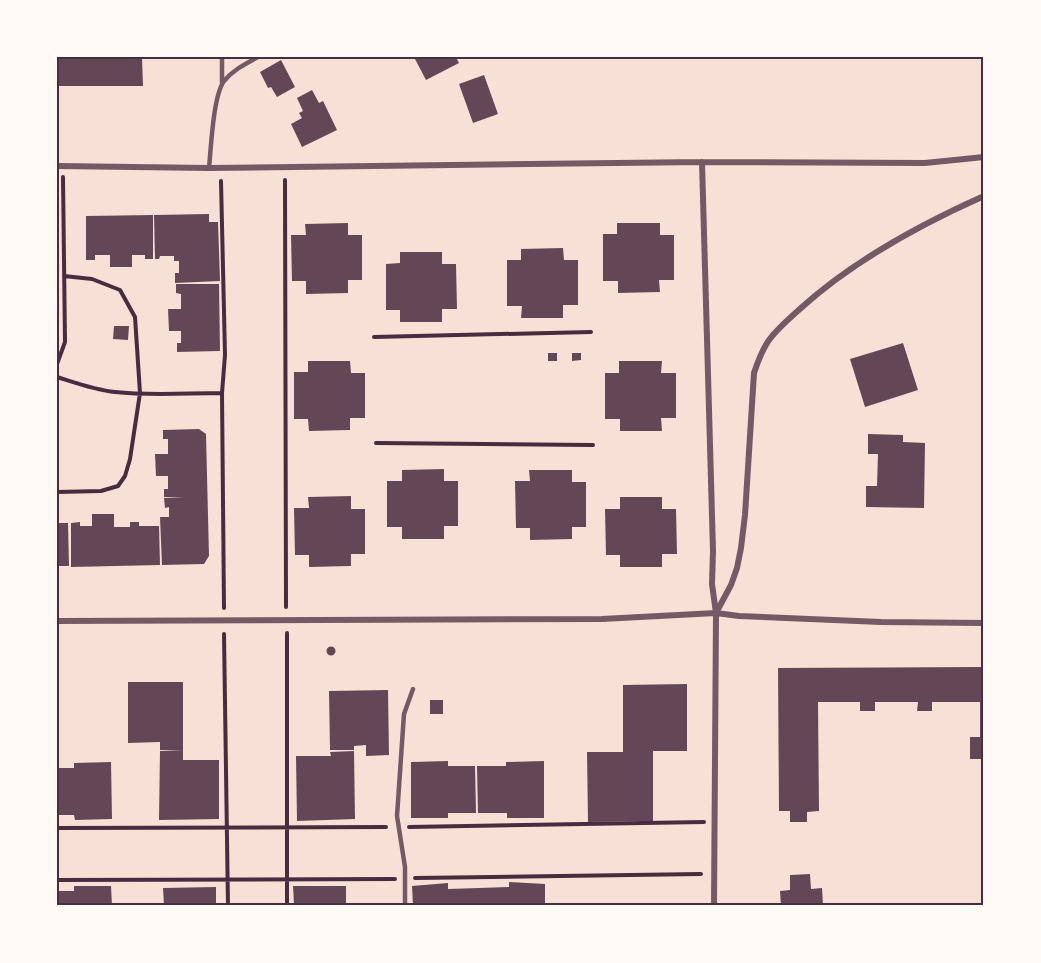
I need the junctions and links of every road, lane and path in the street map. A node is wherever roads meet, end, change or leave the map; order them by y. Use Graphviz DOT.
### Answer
graph roads {
  1 [pos="222,57"];
  2 [pos="258,57"];
  3 [pos="222,83"];
  4 [pos="984,157"];
  5 [pos="702,162"];
  6 [pos="60,166"];
  7 [pos="285,167"];
  8 [pos="209,168"];
  9 [pos="221,168"];
  10 [pos="984,196"];
  11 [pos="64,276"];
  12 [pos="591,332"];
  13 [pos="374,337"];
  14 [pos="57,364"];
  15 [pos="57,377"];
  16 [pos="140,393"];
  17 [pos="222,393"];
  18 [pos="376,443"];
  19 [pos="593,445"];
  20 [pos="57,492"];
  21 [pos="716,613"];
  22 [pos="224,620"];
  23 [pos="286,620"];
  24 [pos="57,621"];
  25 [pos="984,622"];
  26 [pos="413,689"];
  27 [pos="714,874"];
  28 [pos="228,878"];
  29 [pos="287,878"];
  30 [pos="405,879"];
  31 [pos="57,880"];
  32 [pos="228,906"];
  33 [pos="287,906"];
  34 [pos="405,906"];
  35 [pos="714,906"];
  1 -- 3 [label="lane"];
  2 -- 3 [label="lane"];
  3 -- 8 [label="lane"];
  4 -- 5 [label="street"];
  5 -- 7 [label="street"];
  5 -- 21 [label="street"];
  6 -- 8 [label="street"];
  6 -- 11 [label="path"];
  7 -- 9 [label="street"];
  7 -- 23 [label="path"];
  8 -- 9 [label="street"];
  9 -- 17 [label="path"];
  10 -- 21 [label="street"];
  11 -- 14 [label="path"];
  11 -- 16 [label="path"];
  12 -- 13 [label="path"];
  15 -- 16 [label="path"];
  16 -- 17 [label="path"];
  16 -- 20 [label="path"];
  17 -- 22 [label="path"];
  18 -- 19 [label="path"];
  21 -- 23 [label="street"];
  21 -- 25 [label="street"];
  21 -- 27 [label="street"];
  22 -- 23 [label="street"];
  22 -- 24 [label="street"];
  22 -- 28 [label="path"];
  23 -- 29 [label="path"];
  26 -- 30 [label="lane"];
  27 -- 30 [label="path"];
  27 -- 35 [label="street"];
  28 -- 29 [label="path"];
  28 -- 31 [label="path"];
  28 -- 32 [label="path"];
  29 -- 30 [label="path"];
  29 -- 33 [label="path"];
  30 -- 34 [label="lane"];
}
